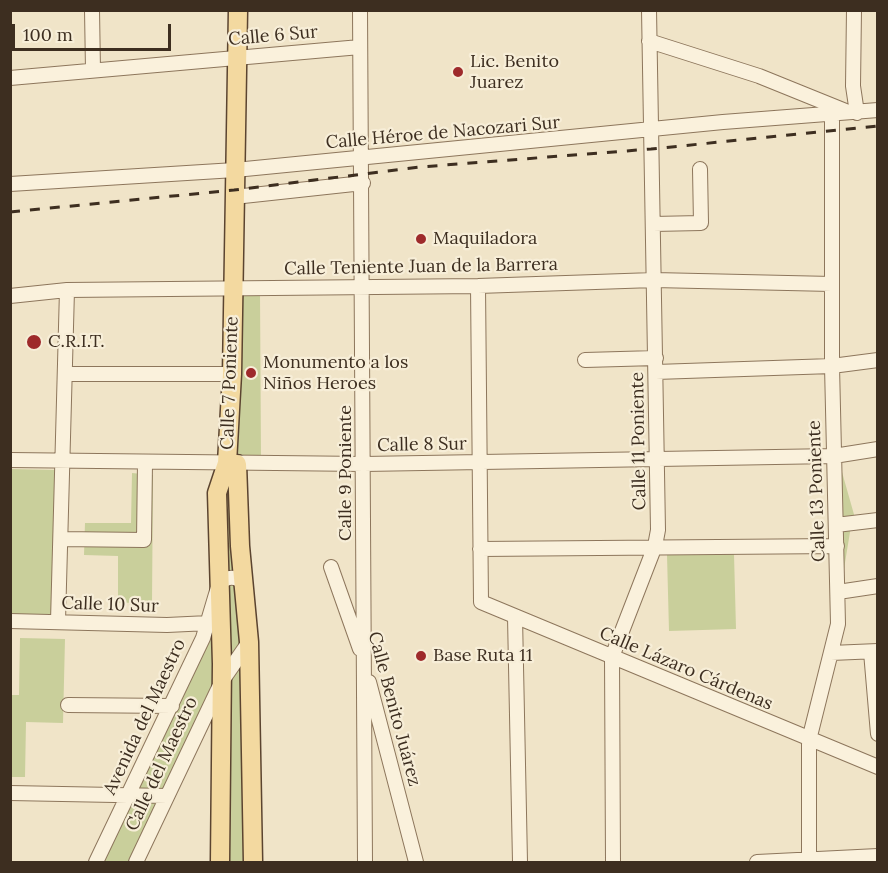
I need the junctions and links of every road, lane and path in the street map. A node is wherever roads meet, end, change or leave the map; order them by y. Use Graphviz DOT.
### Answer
graph roads {
  1 [pos="92,10"];
  2 [pos="238,10"];
  3 [pos="360,10"];
  4 [pos="663,10"];
  5 [pos="854,10"];
  6 [pos="649,11"];
  7 [pos="650,41"];
  8 [pos="360,47"];
  9 [pos="236,57"];
  10 [pos="93,70"];
  11 [pos="10,78"];
  12 [pos="878,110"];
  13 [pos="854,113"];
  14 [pos="832,115"];
  15 [pos="650,131"];
  16 [pos="362,158"];
  17 [pos="235,170"];
  18 [pos="700,170"];
  19 [pos="363,183"];
  20 [pos="10,184"];
  21 [pos="234,197"];
  22 [pos="653,224"];
  23 [pos="654,280"];
  24 [pos="832,284"];
  25 [pos="363,286"];
  26 [pos="478,286"];
  27 [pos="232,288"];
  28 [pos="67,290"];
  29 [pos="10,296"];
  30 [pos="585,360"];
  31 [pos="878,360"];
  32 [pos="656,365"];
  33 [pos="832,366"];
  34 [pos="66,374"];
  35 [pos="232,374"];
  36 [pos="878,449"];
  37 [pos="834,456"];
  38 [pos="657,459"];
  39 [pos="10,460"];
  40 [pos="63,462"];
  41 [pos="145,462"];
  42 [pos="479,462"];
  43 [pos="232,463"];
  44 [pos="364,464"];
  45 [pos="878,520"];
  46 [pos="836,525"];
  47 [pos="61,539"];
  48 [pos="655,546"];
  49 [pos="837,546"];
  50 [pos="480,549"];
  51 [pos="331,567"];
  52 [pos="245,582"];
  53 [pos="219,584"];
  54 [pos="878,586"];
  55 [pos="838,592"];
  56 [pos="515,616"];
  57 [pos="10,621"];
  58 [pos="58,621"];
  59 [pos="209,623"];
  60 [pos="249,642"];
  61 [pos="874,651"];
  62 [pos="831,653"];
  63 [pos="612,657"];
  64 [pos="364,660"];
  65 [pos="222,681"];
  66 [pos="68,705"];
  67 [pos="172,706"];
  68 [pos="878,734"];
  69 [pos="809,740"];
  70 [pos="878,766"];
  71 [pos="10,794"];
  72 [pos="128,795"];
  73 [pos="167,796"];
  74 [pos="878,856"];
  75 [pos="809,861"];
  76 [pos="96,862"];
  77 [pos="135,862"];
  78 [pos="220,862"];
  79 [pos="253,862"];
  80 [pos="365,862"];
  81 [pos="417,862"];
  82 [pos="520,862"];
  83 [pos="613,862"];
  84 [pos="757,862"];
  1 -- 10 [label="street"];
  2 -- 9 [label="main road, Calle 7 Poniente"];
  3 -- 8 [label="street, Calle 9 Poniente"];
  4 -- 6 [label="street"];
  5 -- 13 [label="street"];
  6 -- 7 [label="street, Calle 11 Poniente"];
  7 -- 13 [label="street"];
  7 -- 15 [label="street, Calle 11 Poniente"];
  8 -- 9 [label="street, Calle 6 Sur"];
  8 -- 16 [label="street, Calle 9 Poniente"];
  9 -- 10 [label="street, Calle 6 Sur"];
  9 -- 17 [label="main road, Calle 7 Poniente"];
  10 -- 11 [label="street, Calle 6 Sur"];
  12 -- 13 [label="street, Calle Héroe de Nacozari Sur"];
  13 -- 14 [label="street, Calle Héroe de Nacozari Sur"];
  14 -- 15 [label="street, Calle Héroe de Nacozari Sur"];
  14 -- 24 [label="street, Calle 13 Poniente"];
  15 -- 16 [label="street, Calle Héroe de Nacozari Sur"];
  15 -- 22 [label="street, Calle 11 Poniente"];
  16 -- 17 [label="street, Calle Héroe de Nacozari Sur"];
  16 -- 19 [label="street, Calle 9 Poniente"];
  17 -- 20 [label="street, Calle Héroe de Nacozari Sur"];
  17 -- 21 [label="main road, Calle 7 Poniente"];
  18 -- 22 [label="street"];
  19 -- 21 [label="street"];
  19 -- 25 [label="street, Calle 9 Poniente"];
  21 -- 27 [label="main road, Calle 7 Poniente"];
  22 -- 23 [label="street, Calle 11 Poniente"];
  23 -- 24 [label="street, Calle Teniente Juan de la Barrera"];
  23 -- 26 [label="street, Calle Teniente Juan de la Barrera"];
  23 -- 32 [label="street, Calle 11 Poniente"];
  24 -- 33 [label="street, Calle 13 Poniente"];
  25 -- 26 [label="street, Calle Teniente Juan de la Barrera"];
  25 -- 27 [label="street, Calle Teniente Juan de la Barrera"];
  25 -- 44 [label="street, Calle 9 Poniente"];
  26 -- 42 [label="street"];
  27 -- 28 [label="street, Calle Teniente Juan de la Barrera"];
  27 -- 35 [label="main road, Calle 7 Poniente"];
  28 -- 29 [label="street, Calle Teniente Juan de la Barrera"];
  28 -- 34 [label="street"];
  30 -- 32 [label="street"];
  31 -- 33 [label="street"];
  32 -- 33 [label="street"];
  32 -- 38 [label="street, Calle 11 Poniente"];
  33 -- 37 [label="street, Calle 13 Poniente"];
  34 -- 35 [label="street"];
  34 -- 40 [label="street"];
  35 -- 43 [label="main road, Calle 7 Poniente"];
  36 -- 37 [label="street, Calle 8 Sur"];
  37 -- 38 [label="street, Calle 8 Sur"];
  37 -- 46 [label="street, Calle 13 Poniente"];
  38 -- 42 [label="street, Calle 8 Sur"];
  38 -- 48 [label="street, Calle 11 Poniente"];
  39 -- 40 [label="street, Calle 8 Sur"];
  40 -- 41 [label="street, Calle 8 Sur"];
  40 -- 47 [label="street"];
  41 -- 43 [label="street, Calle 8 Sur"];
  41 -- 47 [label="street"];
  42 -- 44 [label="street, Calle 8 Sur"];
  42 -- 50 [label="street"];
  43 -- 44 [label="street, Calle 8 Sur"];
  43 -- 52 [label="main road, Calle 7 Poniente"];
  43 -- 53 [label="main road, Calle 7 Poniente"];
  44 -- 64 [label="street, Calle 9 Poniente"];
  45 -- 46 [label="street"];
  46 -- 49 [label="street, Calle 13 Poniente"];
  47 -- 58 [label="street"];
  48 -- 49 [label="street"];
  48 -- 50 [label="street"];
  48 -- 63 [label="street, Calle 11 Poniente"];
  49 -- 55 [label="street, Calle 13 Poniente"];
  50 -- 56 [label="street, Calle Lázaro Cárdenas"];
  51 -- 64 [label="street, Calle Benito Juárez"];
  52 -- 53 [label="street"];
  52 -- 60 [label="main road, Calle 7 Poniente"];
  53 -- 59 [label="street, Avenida del Maestro"];
  53 -- 65 [label="main road, Calle 7 Poniente"];
  54 -- 55 [label="street"];
  55 -- 62 [label="street, Calle 13 Poniente"];
  56 -- 63 [label="street, Calle Lázaro Cárdenas"];
  56 -- 82 [label="street"];
  57 -- 58 [label="street, Calle 10 Sur"];
  58 -- 59 [label="street, Calle 10 Sur"];
  59 -- 67 [label="street, Avenida del Maestro"];
  60 -- 65 [label="street, Calle del Maestro"];
  60 -- 79 [label="main road, Calle 7 Poniente"];
  61 -- 62 [label="street"];
  61 -- 68 [label="street"];
  62 -- 69 [label="street, Calle 13 Poniente"];
  63 -- 69 [label="street, Calle Lázaro Cárdenas"];
  63 -- 83 [label="street, Calle 11 Poniente"];
  64 -- 80 [label="street, Calle 9 Poniente"];
  64 -- 81 [label="street, Calle Benito Juárez"];
  65 -- 73 [label="street, Calle del Maestro"];
  65 -- 78 [label="main road, Calle 7 Poniente"];
  66 -- 67 [label="street"];
  67 -- 72 [label="street, Avenida del Maestro"];
  69 -- 70 [label="street, Calle Lázaro Cárdenas"];
  69 -- 75 [label="street, Calle 13 Poniente"];
  71 -- 72 [label="street"];
  72 -- 73 [label="street"];
  72 -- 76 [label="street, Avenida del Maestro"];
  73 -- 77 [label="street, Calle del Maestro"];
  74 -- 75 [label="street"];
  75 -- 84 [label="street"];
}
